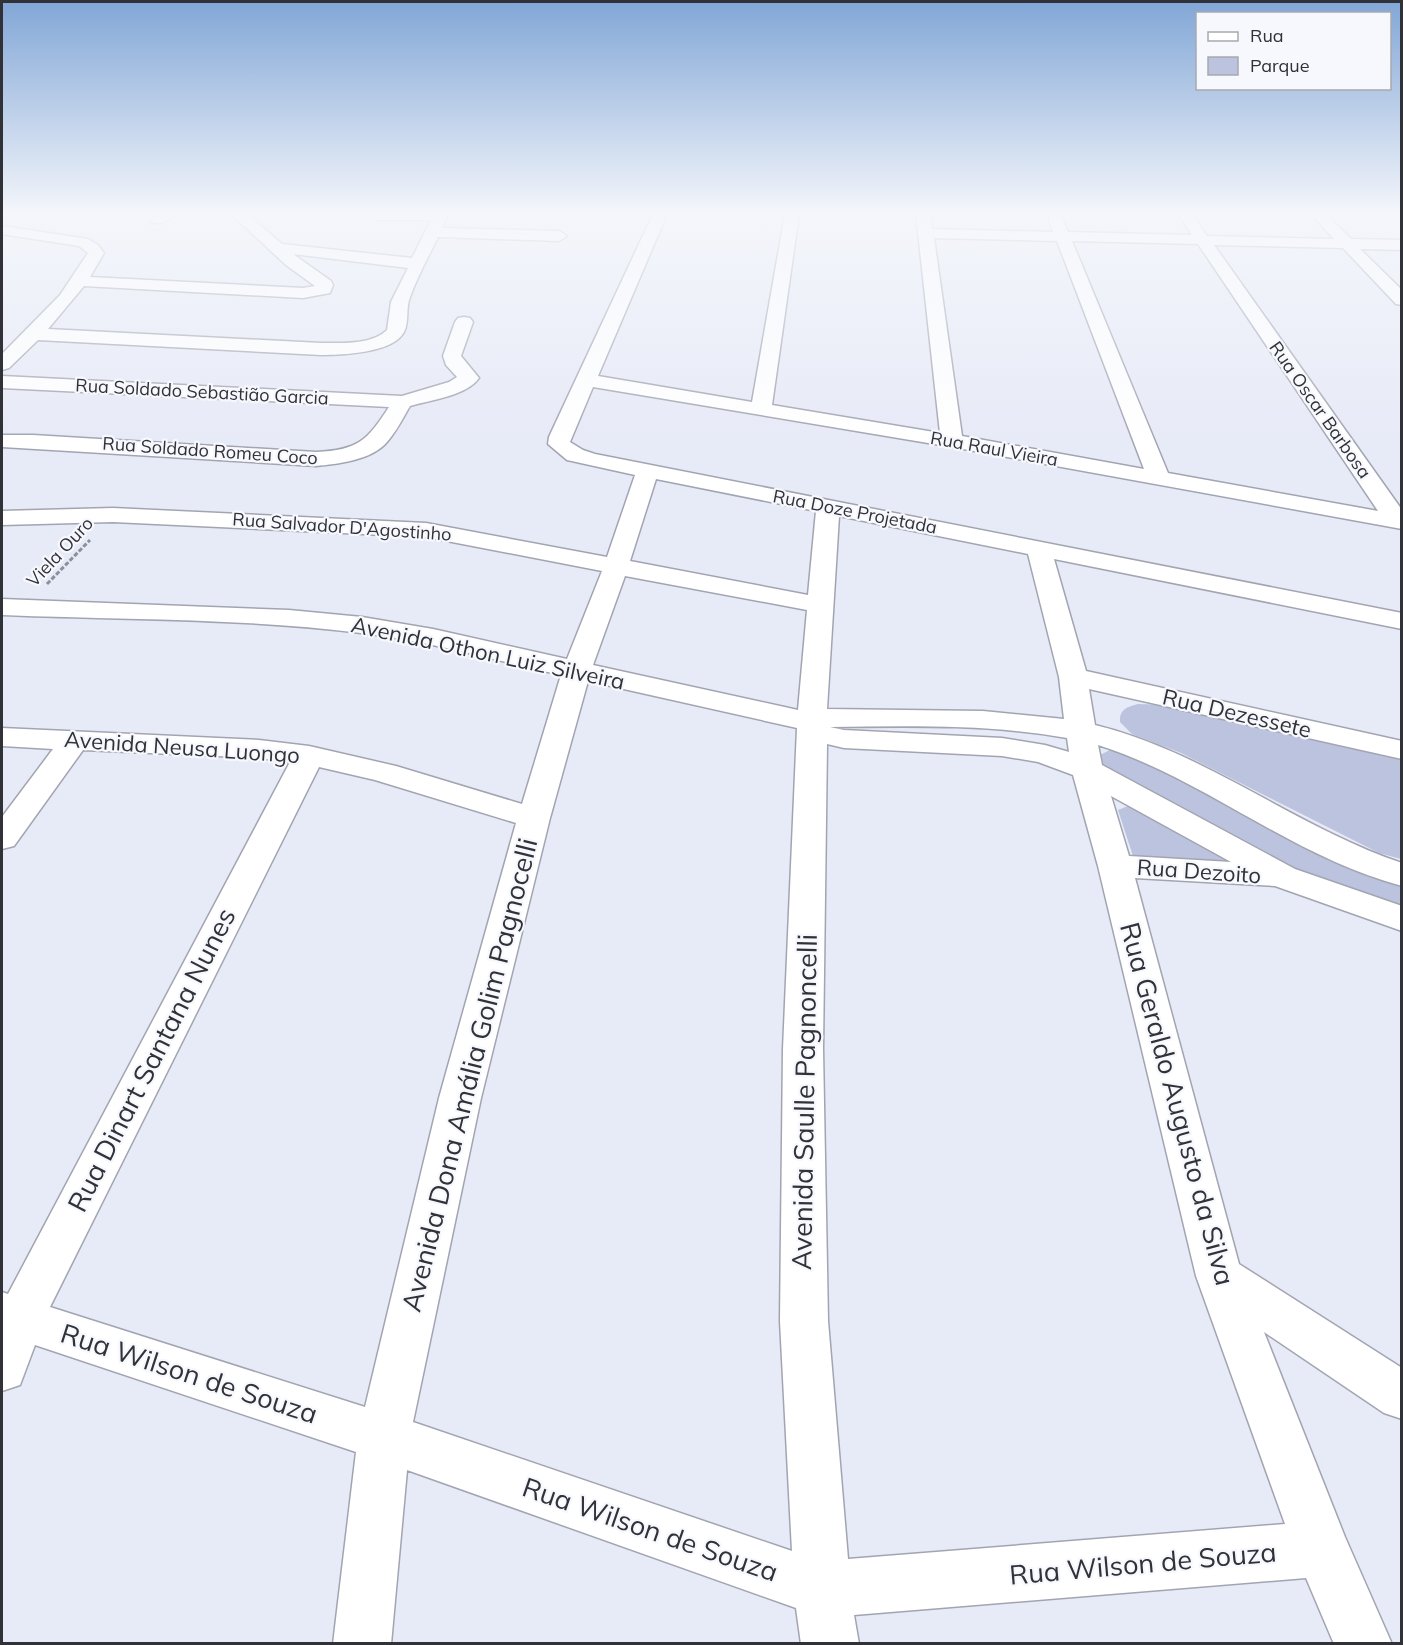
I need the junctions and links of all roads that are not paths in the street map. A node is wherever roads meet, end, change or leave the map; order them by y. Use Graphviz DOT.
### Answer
graph roads {
  1 [pos="70,291"];
  2 [pos="261,291"];
  3 [pos="315,291"];
  4 [pos="406,291"];
  5 [pos="628,291"];
  6 [pos="780,291"];
  7 [pos="933,291"];
  8 [pos="1084,291"];
  9 [pos="1238,291"];
  10 [pos="465,322"];
  11 [pos="35,334"];
  12 [pos="2,364"];
  13 [pos="586,380"];
  14 [pos="2,382"];
  15 [pos="404,402"];
  16 [pos="761,408"];
  17 [pos="2,441"];
  18 [pos="951,441"];
  19 [pos="646,471"];
  20 [pos="1159,479"];
  21 [pos="828,507"];
  22 [pos="2,518"];
  23 [pos="1399,521"];
  24 [pos="1039,549"];
  25 [pos="616,567"];
  26 [pos="820,606"];
  27 [pos="14,607"];
  28 [pos="1401,621"];
  29 [pos="577,670"];
  30 [pos="1073,677"];
  31 [pos="805,722"];
  32 [pos="1083,732"];
  33 [pos="2,737"];
  34 [pos="75,740"];
  35 [pos="1401,750"];
  36 [pos="309,755"];
  37 [pos="1087,770"];
  38 [pos="534,818"];
  39 [pos="2,839"];
  40 [pos="1115,866"];
  41 [pos="1401,875"];
  42 [pos="1283,877"];
  43 [pos="1401,919"];
  44 [pos="1219,1276"];
  45 [pos="11,1316"];
  46 [pos="2,1369"];
  47 [pos="1401,1396"];
  48 [pos="384,1437"];
  49 [pos="1322,1549"];
  50 [pos="822,1589"];
  51 [pos="362,1644"];
  52 [pos="830,1644"];
  53 [pos="1363,1644"];
  1 -- 11 [label="street"];
  2 -- 3 [label="street"];
  4 -- 11 [label="street"];
  5 -- 13 [label="street, Rua Doze Projetada"];
  6 -- 16 [label="street"];
  7 -- 18 [label="street"];
  8 -- 20 [label="street"];
  9 -- 23 [label="street, Rua Oscar Barbosa"];
  10 -- 15 [label="street"];
  11 -- 12 [label="street"];
  13 -- 16 [label="street, Rua Raul Vieira"];
  13 -- 19 [label="street, Rua Doze Projetada"];
  14 -- 15 [label="street, Rua Soldado Sebastião Garcia"];
  15 -- 17 [label="street, Rua Soldado Romeu Coco"];
  16 -- 18 [label="street, Rua Raul Vieira"];
  18 -- 20 [label="street, Rua Raul Vieira"];
  19 -- 21 [label="street, Rua Doze Projetada"];
  19 -- 25 [label="street, Avenida Dona Amália Golim Pagnocelli"];
  20 -- 23 [label="street, Rua Raul Vieira"];
  21 -- 24 [label="street, Rua Doze Projetada"];
  21 -- 26 [label="street, Avenida Saulle Pagnoncelli"];
  22 -- 25 [label="street, Rua Salvador D'Agostinho"];
  24 -- 28 [label="street, Rua Doze Projetada"];
  24 -- 30 [label="street, Rua Geraldo Augusto da Silva"];
  25 -- 26 [label="street, Rua Salvador D'Agostinho"];
  25 -- 29 [label="street, Avenida Dona Amália Golim Pagnocelli"];
  26 -- 31 [label="street, Avenida Saulle Pagnoncelli"];
  27 -- 29 [label="street, Avenida Othon Luiz Silveira"];
  29 -- 31 [label="street, Avenida Othon Luiz Silveira"];
  29 -- 38 [label="street, Avenida Dona Amália Golim Pagnocelli"];
  30 -- 32 [label="street, Rua Geraldo Augusto da Silva"];
  30 -- 35 [label="street, Rua Dezessete"];
  31 -- 32 [label="street, Avenida Othon Luiz Silveira"];
  31 -- 37 [label="street, Avenida Othon Luiz Silveira"];
  31 -- 50 [label="street, Avenida Saulle Pagnoncelli"];
  32 -- 37 [label="street, Rua Geraldo Augusto da Silva"];
  32 -- 41 [label="street, Avenida Othon Luiz Silveira"];
  33 -- 34 [label="street, Avenida Neusa Luongo"];
  34 -- 36 [label="street, Avenida Neusa Luongo"];
  34 -- 39 [label="street"];
  36 -- 38 [label="street, Avenida Neusa Luongo"];
  36 -- 45 [label="street, Rua Dinart Santana Nunes"];
  37 -- 40 [label="street, Rua Geraldo Augusto da Silva"];
  37 -- 42 [label="street, Avenida Othon Luiz Silveira"];
  38 -- 48 [label="street, Avenida Dona Amália Golim Pagnocelli"];
  40 -- 42 [label="street, Rua Dezoito"];
  40 -- 44 [label="street, Rua Geraldo Augusto da Silva"];
  42 -- 43 [label="street, Avenida Othon Luiz Silveira"];
  44 -- 47 [label="street"];
  44 -- 49 [label="street, Rua Geraldo Augusto da Silva"];
  45 -- 46 [label="street, Rua Dinart Santana Nunes"];
  45 -- 48 [label="street, Rua Wilson de Souza"];
  48 -- 50 [label="street, Rua Wilson de Souza"];
  48 -- 51 [label="street, Avenida Dona Amália Golim Pagnocelli"];
  49 -- 50 [label="street, Rua Wilson de Souza"];
  49 -- 53 [label="street, Rua Geraldo Augusto da Silva"];
  50 -- 52 [label="street, Avenida Saulle Pagnoncelli"];
}
